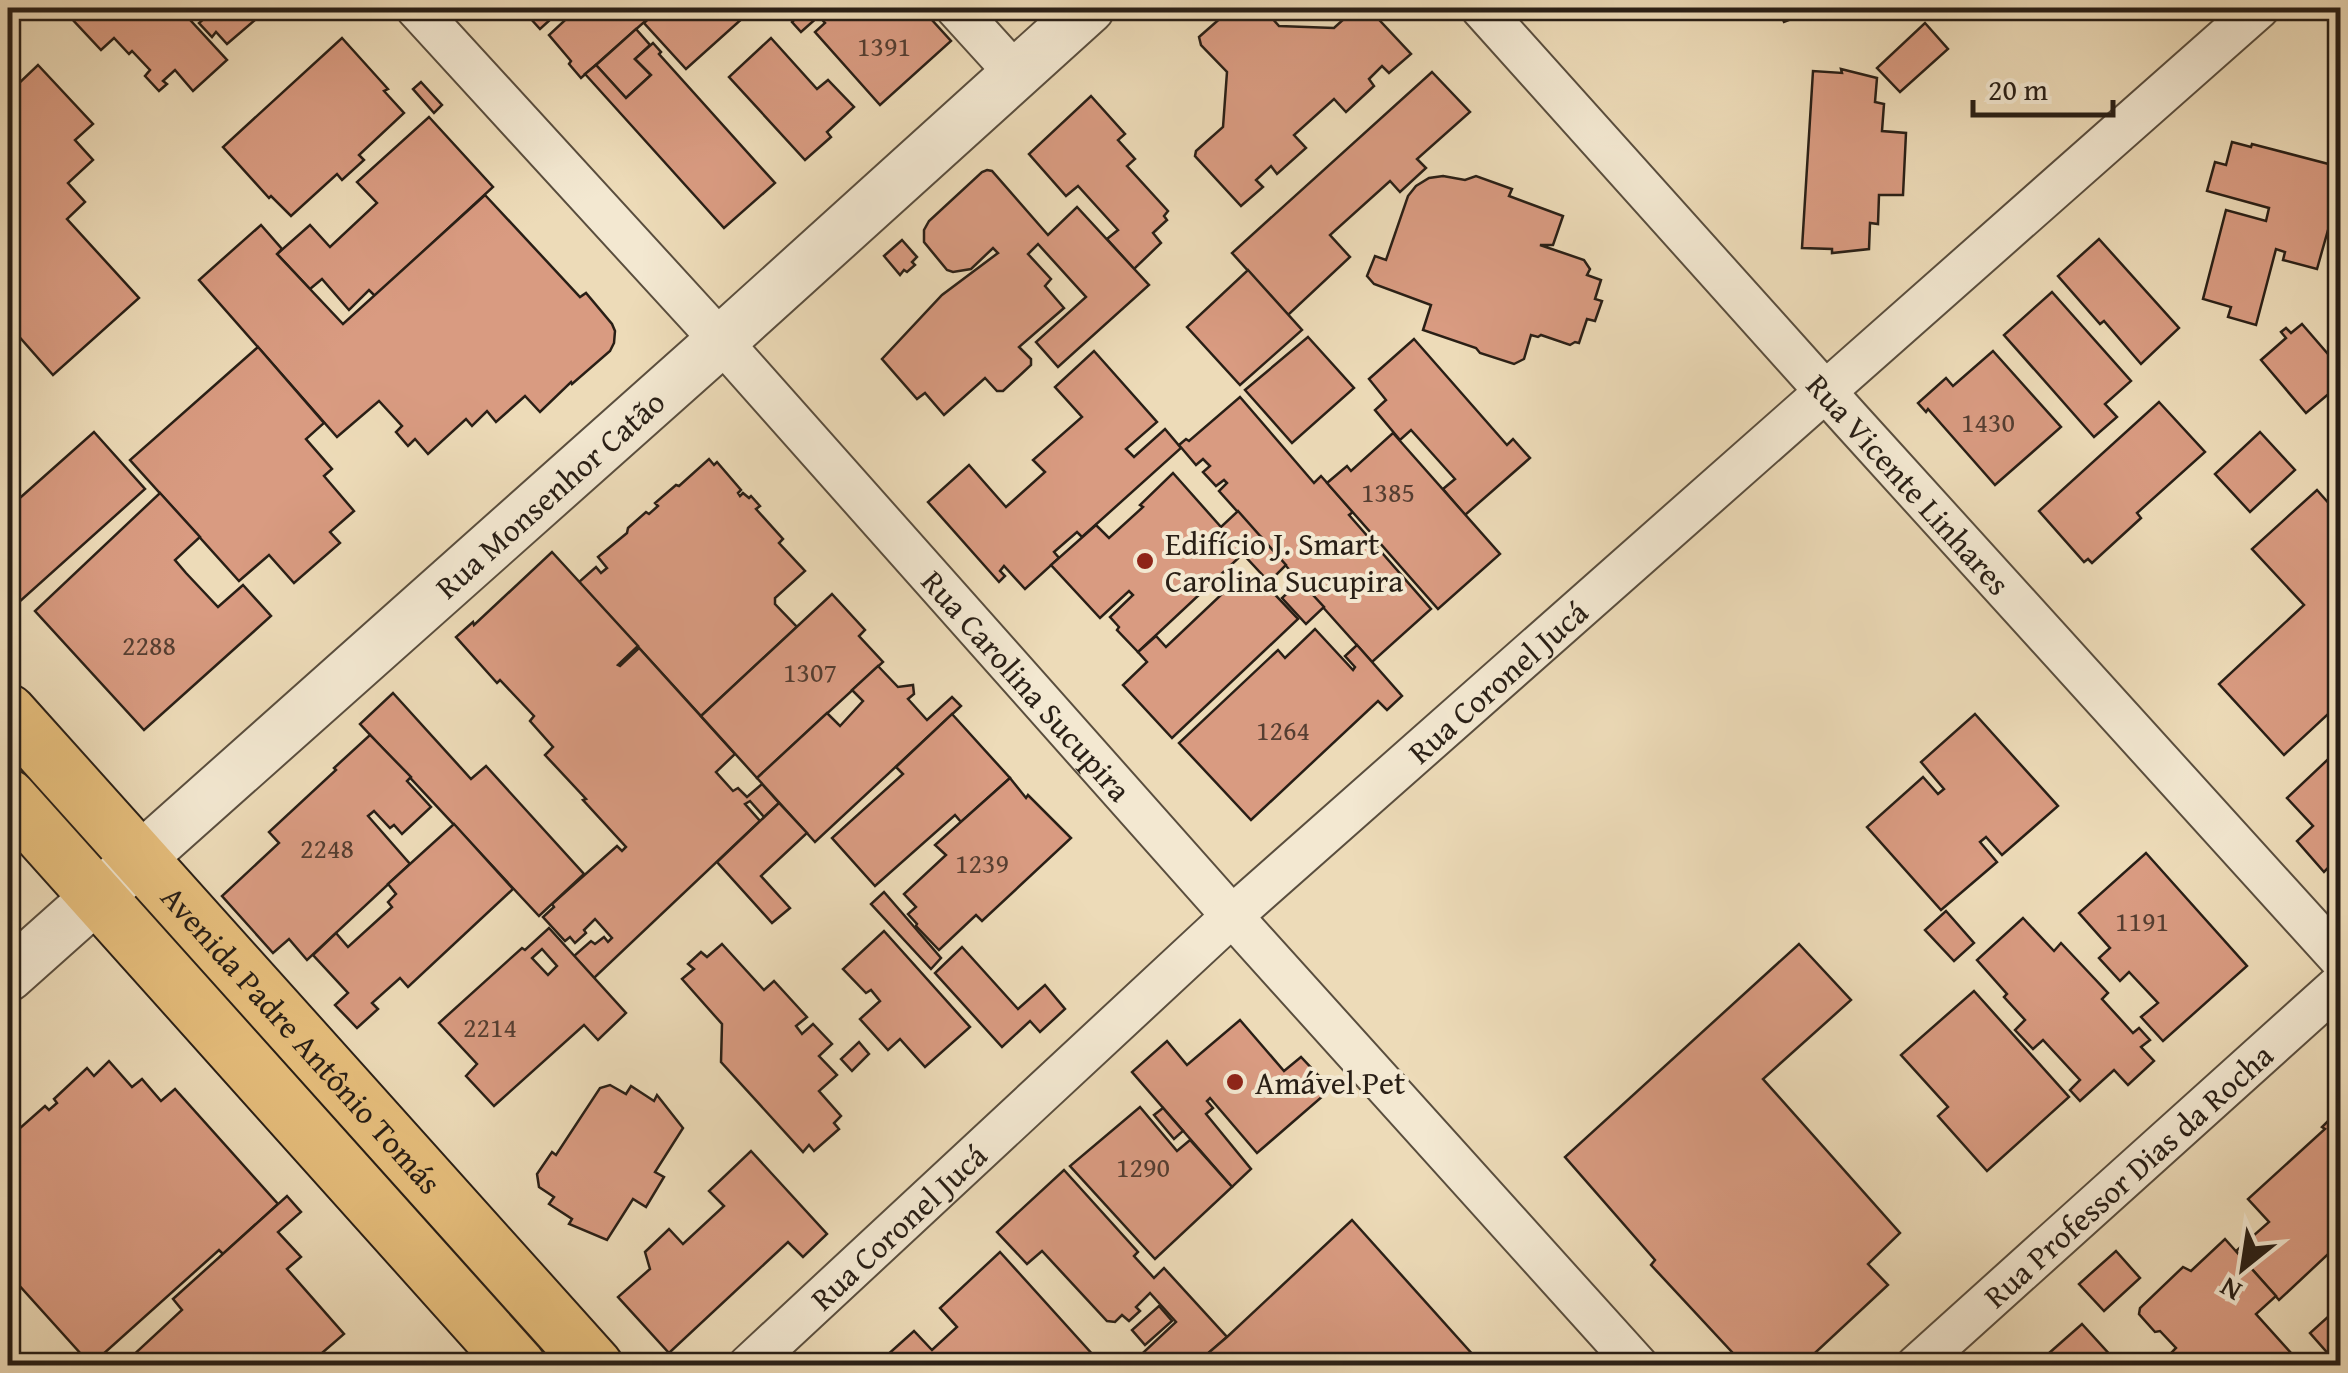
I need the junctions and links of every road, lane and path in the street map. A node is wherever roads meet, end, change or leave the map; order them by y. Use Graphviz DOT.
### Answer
graph roads {
  1 [pos="416,8"];
  2 [pos="956,8"];
  3 [pos="1090,8"];
  4 [pos="1481,8"];
  5 [pos="2259,8"];
  6 [pos="1016,74"];
  7 [pos="721,341"];
  8 [pos="1824,390"];
  9 [pos="8,712"];
  10 [pos="8,797"];
  11 [pos="140,858"];
  12 [pos="98,896"];
  13 [pos="1232,916"];
  14 [pos="2340,960"];
  15 [pos="8,976"];
  16 [pos="2340,984"];
  17 [pos="518,1366"];
  18 [pos="595,1366"];
  19 [pos="748,1366"];
  20 [pos="1638,1366"];
  21 [pos="1916,1366"];
  1 -- 7 [label="street, Rua Carolina Sucupira"];
  2 -- 6 [label="street"];
  3 -- 6 [label="street, Rua Monsenhor Catão"];
  4 -- 8 [label="street, Rua Vicente Linhares"];
  5 -- 8 [label="street, Rua Coronel Jucá"];
  6 -- 7 [label="street, Rua Monsenhor Catão"];
  7 -- 11 [label="street, Rua Monsenhor Catão"];
  7 -- 13 [label="street, Rua Carolina Sucupira"];
  8 -- 13 [label="street, Rua Coronel Jucá"];
  8 -- 14 [label="street, Rua Vicente Linhares"];
  9 -- 11 [label="main road, Avenida Padre Antônio Tomás"];
  10 -- 12 [label="main road, Avenida Padre Antônio Tomás"];
  11 -- 12 [label="street, Rua Monsenhor Catão"];
  11 -- 18 [label="main road, Avenida Padre Antônio Tomás"];
  12 -- 15 [label="street, Rua Monsenhor Catão"];
  12 -- 17 [label="main road, Avenida Padre Antônio Tomás"];
  13 -- 19 [label="street, Rua Coronel Jucá"];
  13 -- 20 [label="street, Rua Carolina Sucupira"];
  16 -- 21 [label="street, Rua Professor Dias da Rocha"];
}
